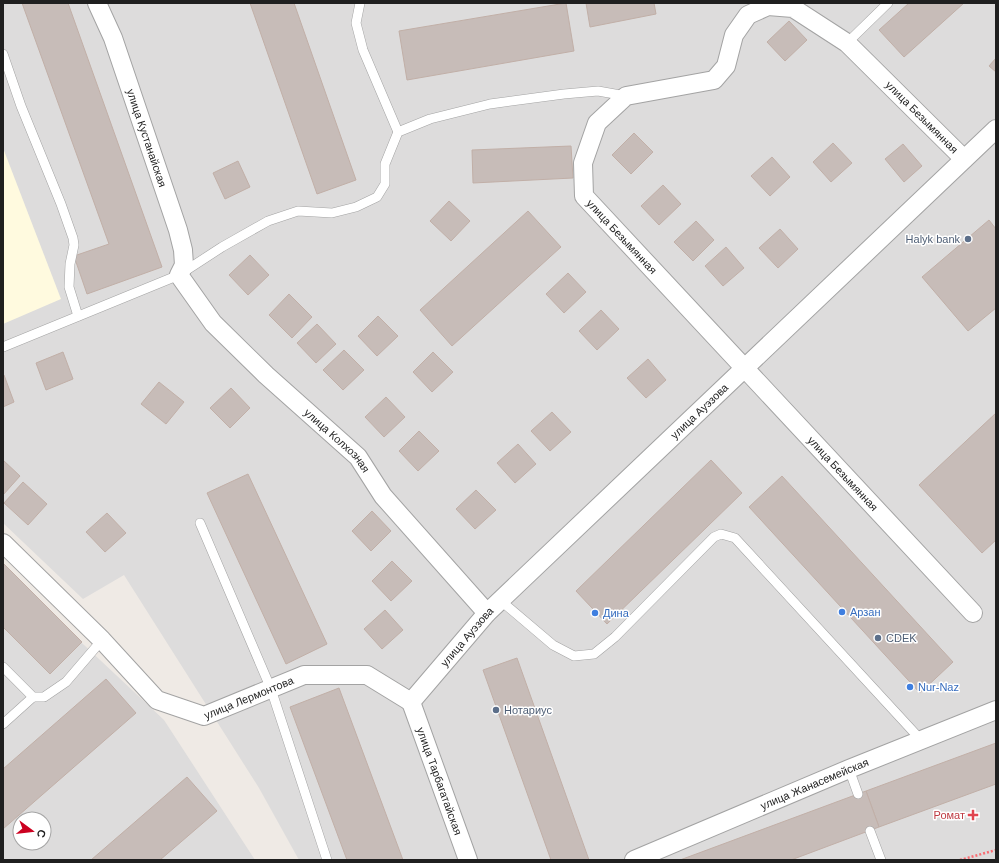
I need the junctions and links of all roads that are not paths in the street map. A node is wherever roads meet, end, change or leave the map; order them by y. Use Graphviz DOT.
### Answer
graph roads {
  1 [pos="97,3"];
  2 [pos="360,3"];
  3 [pos="888,3"];
  4 [pos="847,43"];
  5 [pos="3,54"];
  6 [pos="626,96"];
  7 [pos="996,129"];
  8 [pos="398,132"];
  9 [pos="964,159"];
  10 [pos="179,275"];
  11 [pos="78,316"];
  12 [pos="3,347"];
  13 [pos="744,367"];
  14 [pos="200,523"];
  15 [pos="3,543"];
  16 [pos="500,600"];
  17 [pos="487,613"];
  18 [pos="973,613"];
  19 [pos="102,640"];
  20 [pos="3,667"];
  21 [pos="271,689"];
  22 [pos="33,697"];
  23 [pos="411,702"];
  24 [pos="996,710"];
  25 [pos="3,724"];
  26 [pos="921,740"];
  27 [pos="849,769"];
  28 [pos="858,794"];
  29 [pos="870,831"];
  30 [pos="327,860"];
  31 [pos="468,860"];
  32 [pos="634,860"];
  33 [pos="881,860"];
  1 -- 10 [label="street, улица Кустанайская"];
  2 -- 8 [label="lane"];
  3 -- 4 [label="lane"];
  4 -- 6 [label="street, улица Безымянная"];
  4 -- 9 [label="street, улица Безымянная"];
  5 -- 11 [label="lane"];
  6 -- 8 [label="lane"];
  6 -- 13 [label="street, улица Безымянная"];
  7 -- 9 [label="street, улица Ауэзова"];
  8 -- 10 [label="lane"];
  9 -- 13 [label="street, улица Ауэзова"];
  10 -- 11 [label="lane"];
  10 -- 17 [label="street, улица Колхозная"];
  11 -- 12 [label="lane"];
  13 -- 16 [label="street, улица Ауэзова"];
  13 -- 18 [label="street, улица Безымянная"];
  14 -- 21 [label="lane"];
  15 -- 19 [label="street, улица Лермонтова"];
  16 -- 17 [label="street, улица Ауэзова"];
  16 -- 26 [label="lane"];
  17 -- 23 [label="street, улица Ауэзова"];
  19 -- 21 [label="street, улица Лермонтова"];
  19 -- 22 [label="lane"];
  20 -- 22 [label="lane"];
  21 -- 23 [label="street, улица Лермонтова"];
  21 -- 30 [label="lane"];
  22 -- 25 [label="lane"];
  23 -- 31 [label="street, улица Тарбагатайская"];
  24 -- 26 [label="street, улица Жанасемейская"];
  26 -- 27 [label="street, улица Жанасемейская"];
  27 -- 28 [label="lane"];
  27 -- 32 [label="street, улица Жанасемейская"];
  29 -- 33 [label="lane"];
}
